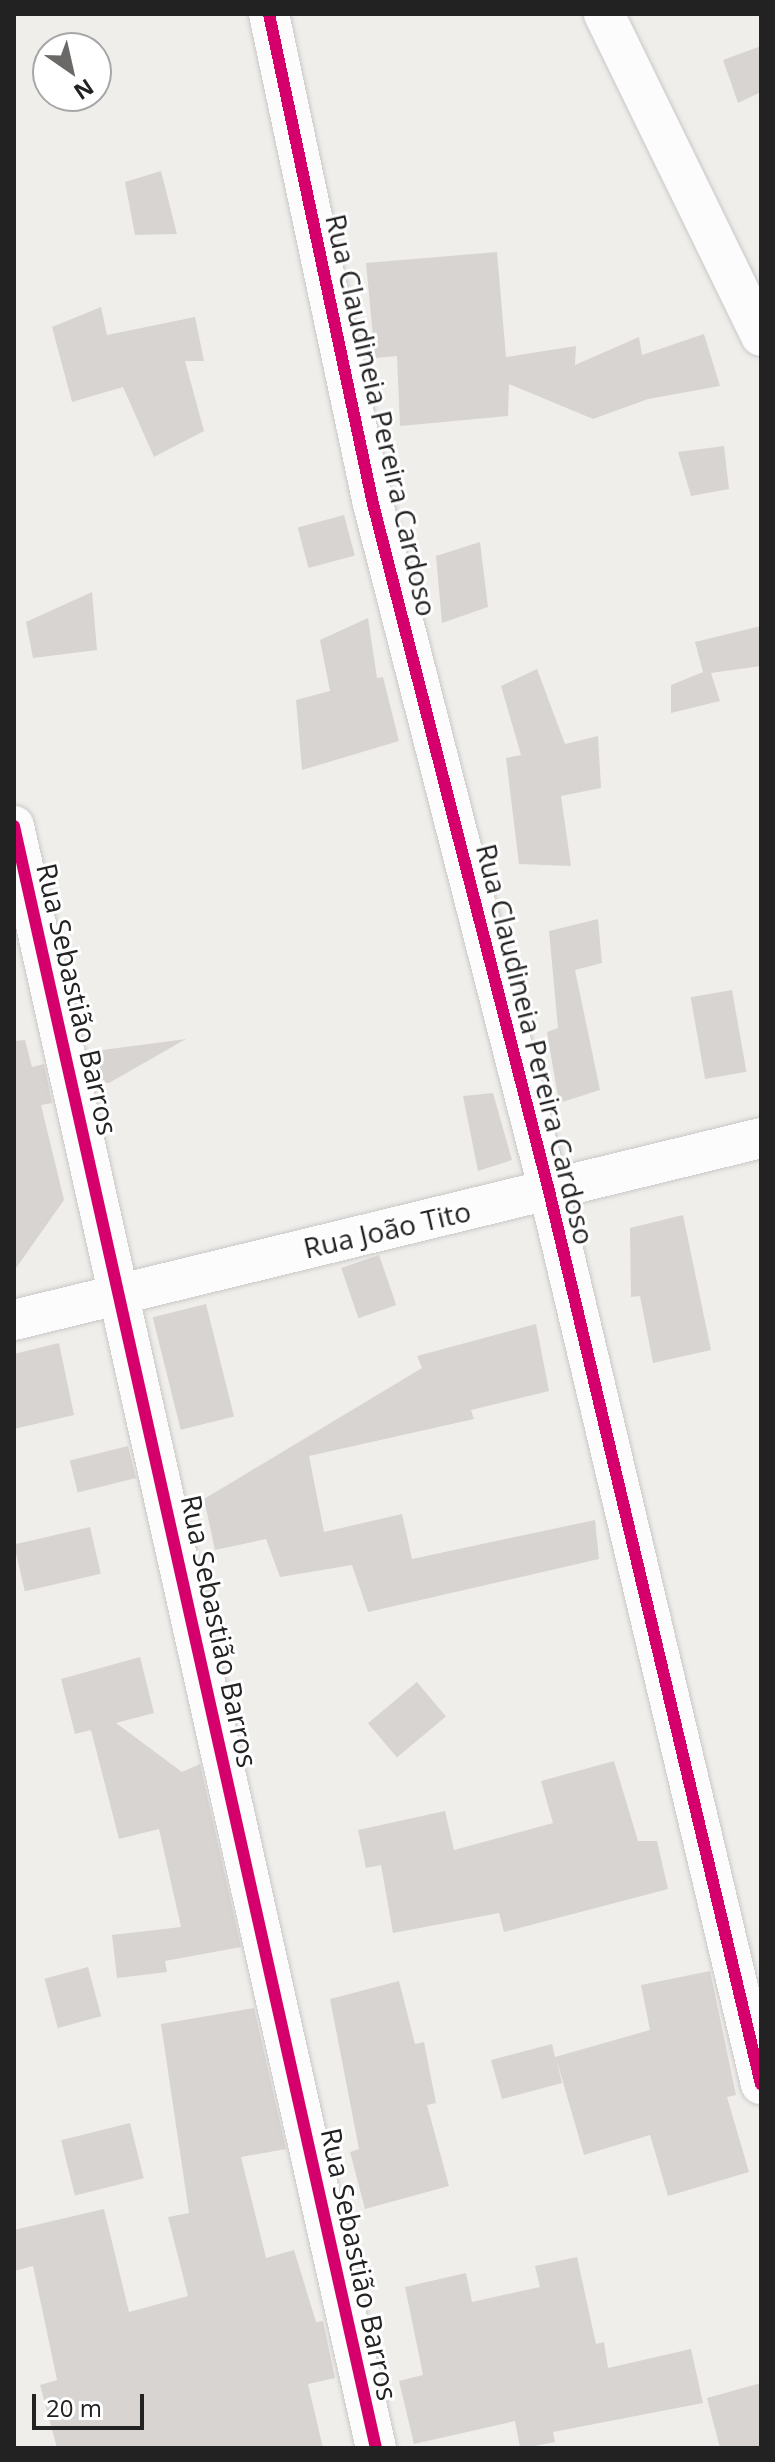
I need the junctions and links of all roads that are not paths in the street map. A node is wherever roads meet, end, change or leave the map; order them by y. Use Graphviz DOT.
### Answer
graph roads {
  1 [pos="269,14"];
  2 [pos="604,14"];
  3 [pos="761,336"];
  4 [pos="14,826"];
  5 [pos="761,1138"];
  6 [pos="549,1191"];
  7 [pos="121,1292"];
  8 [pos="14,1320"];
  9 [pos="761,2084"];
  10 [pos="376,2448"];
  1 -- 6 [label="street, Rua Claudineia Pereira Cardoso"];
  2 -- 3 [label="street"];
  4 -- 7 [label="street, Rua Sebastião Barros"];
  5 -- 6 [label="street, Rua João Tito"];
  6 -- 7 [label="street, Rua João Tito"];
  6 -- 9 [label="street, Rua Claudineia Pereira Cardoso"];
  7 -- 8 [label="street, Rua João Tito"];
  7 -- 10 [label="street, Rua Sebastião Barros"];
}
